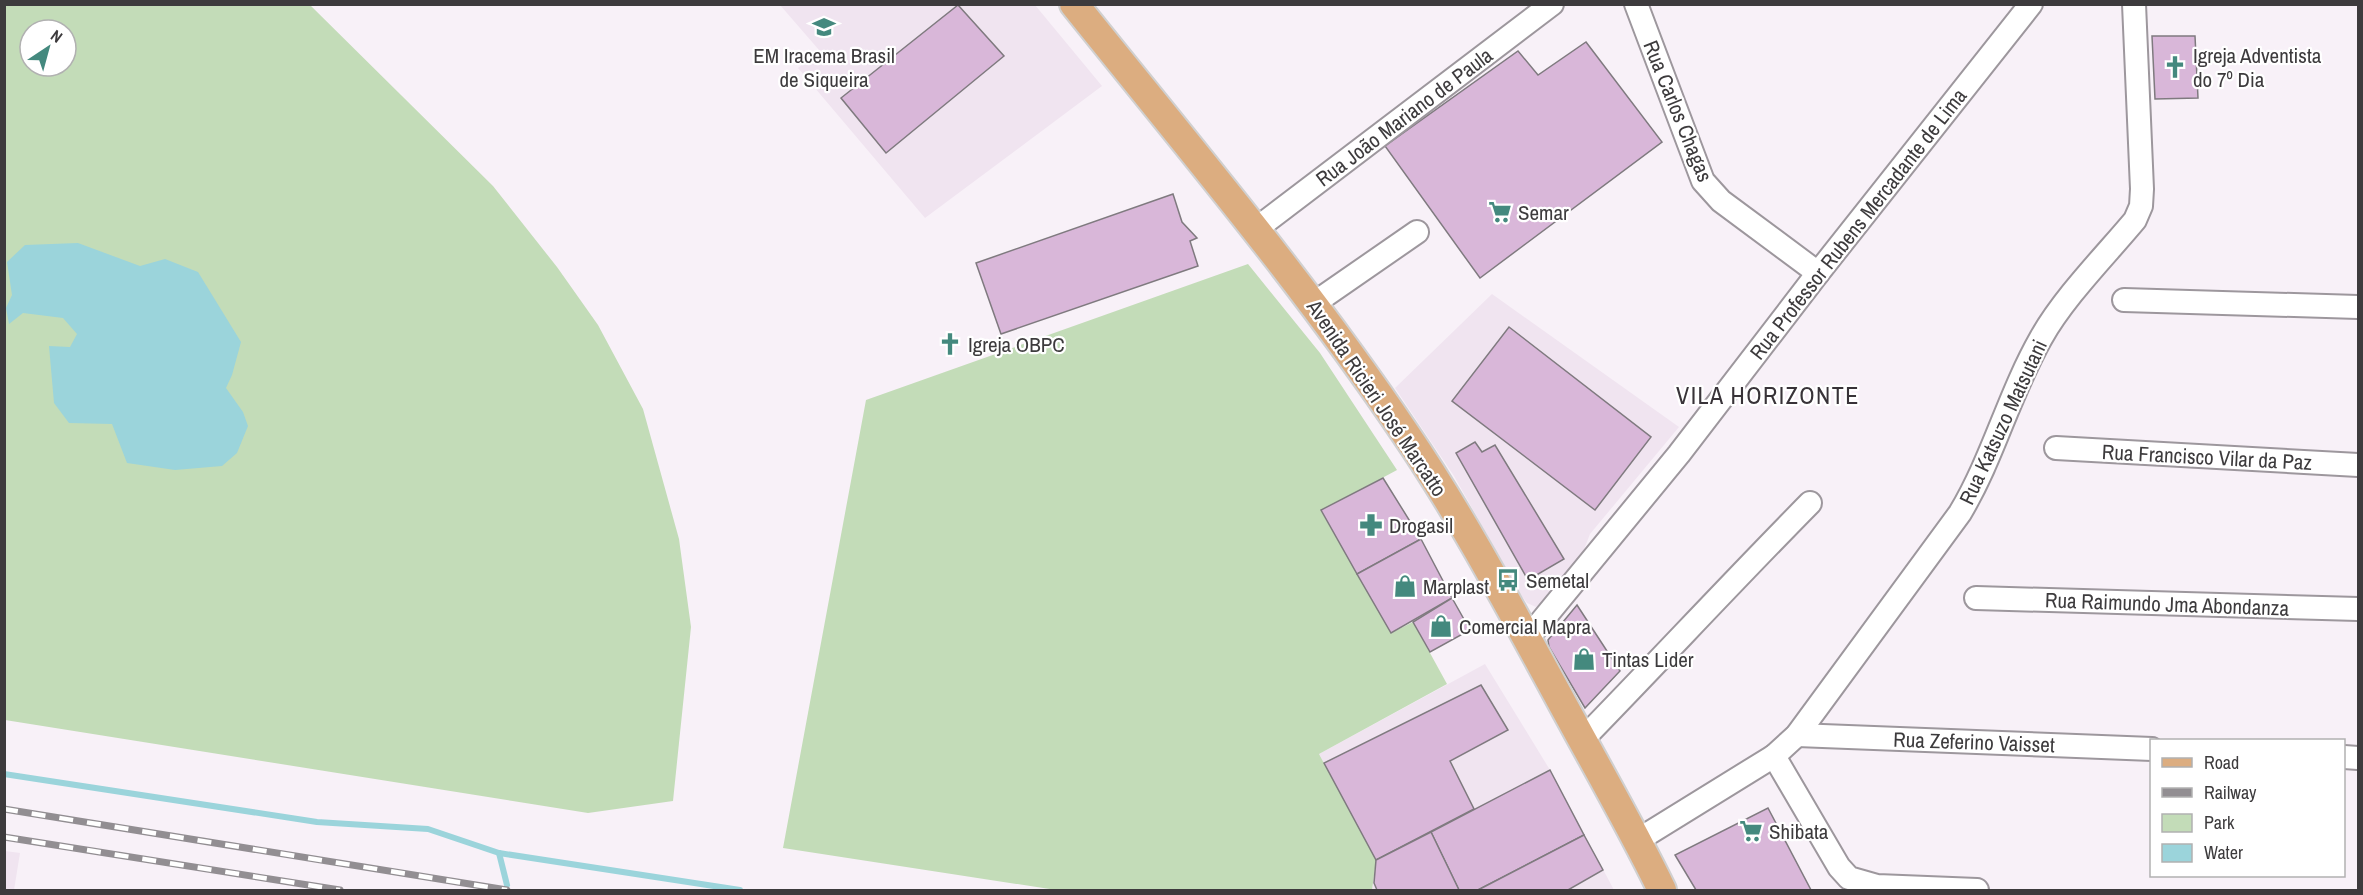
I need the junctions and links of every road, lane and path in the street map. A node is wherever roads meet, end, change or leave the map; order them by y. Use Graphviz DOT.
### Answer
graph roads {
  1 [pos="1074,4"];
  2 [pos="1552,4"];
  3 [pos="1636,4"];
  4 [pos="2031,4"];
  5 [pos="2134,4"];
  6 [pos="1256,229"];
  7 [pos="1417,232"];
  8 [pos="1818,273"];
  9 [pos="2124,300"];
  10 [pos="1313,304"];
  11 [pos="2358,307"];
  12 [pos="2056,448"];
  13 [pos="2358,465"];
  14 [pos="1810,503"];
  15 [pos="1976,598"];
  16 [pos="2358,609"];
  17 [pos="1527,639"];
  18 [pos="1797,735"];
  19 [pos="1582,740"];
  20 [pos="2150,749"];
  21 [pos="1774,756"];
  22 [pos="1638,840"];
  23 [pos="1662,891"];
  24 [pos="1977,891"];
  1 -- 6 [label="main road, Avenida Ricieri José Marcatto"];
  2 -- 6 [label="street, Rua João Mariano de Paula"];
  3 -- 8 [label="street, Rua Carlos Chagas"];
  4 -- 8 [label="street, Rua Professor Rubens Mercadante de Lima"];
  5 -- 18 [label="street, Rua Katsuzo Matsutani"];
  6 -- 10 [label="main road, Avenida Ricieri José Marcatto"];
  7 -- 10 [label="street"];
  8 -- 17 [label="street, Rua Professor Rubens Mercadante de Lima"];
  9 -- 11 [label="street"];
  10 -- 17 [label="main road, Avenida Ricieri José Marcatto"];
  12 -- 13 [label="street, Rua Francisco Vilar da Paz"];
  14 -- 19 [label="street"];
  15 -- 16 [label="street, Rua Raimundo Jma Abondanza"];
  17 -- 19 [label="main road, Avenida Ricieri José Marcatto"];
  18 -- 20 [label="street, Rua Zeferino Vaisset"];
  18 -- 21 [label="street, Rua Katsuzo Matsutani"];
  19 -- 22 [label="main road, Avenida Ricieri José Marcatto"];
  21 -- 22 [label="street, Rua Katsuzo Matsutani"];
  21 -- 24 [label="street"];
  22 -- 23 [label="main road, Avenida Ricieri José Marcatto"];
}
